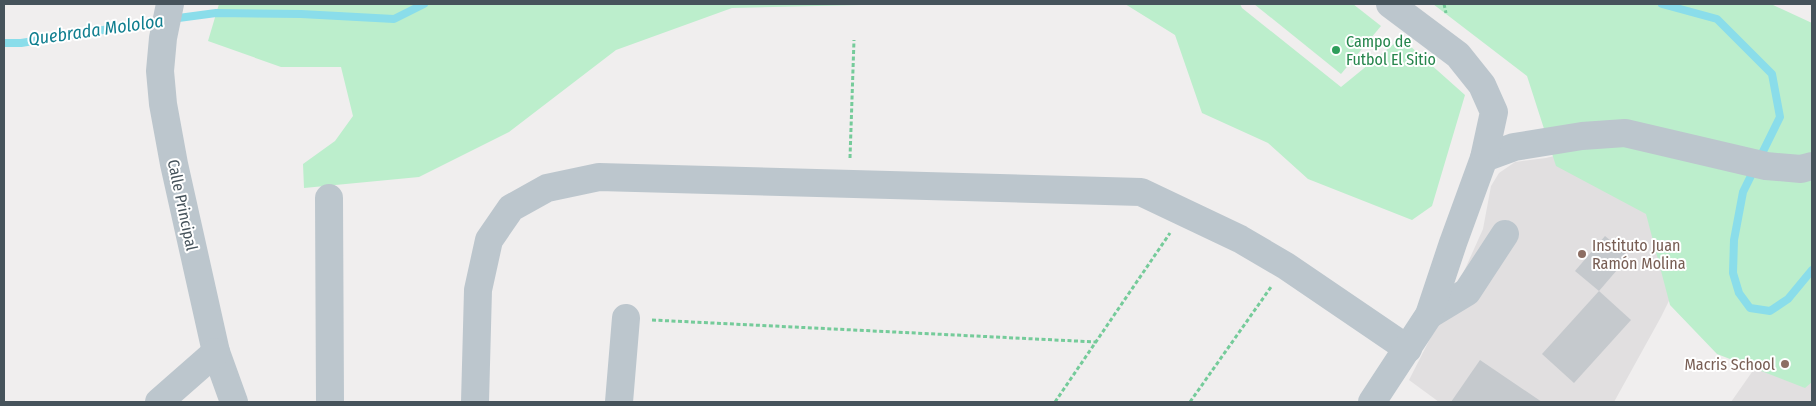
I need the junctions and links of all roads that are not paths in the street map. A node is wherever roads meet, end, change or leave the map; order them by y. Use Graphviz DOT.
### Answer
graph roads {
  1 [pos="170,4"];
  2 [pos="1390,4"];
  3 [pos="1484,158"];
  4 [pos="1812,166"];
  5 [pos="329,198"];
  6 [pos="1505,234"];
  7 [pos="1429,315"];
  8 [pos="626,318"];
  9 [pos="1408,349"];
  10 [pos="216,352"];
  11 [pos="159,402"];
  12 [pos="234,402"];
  13 [pos="330,402"];
  14 [pos="475,402"];
  15 [pos="619,402"];
  16 [pos="1372,402"];
  1 -- 10 [label="street, Calle Principal"];
  2 -- 3 [label="street"];
  3 -- 4 [label="street"];
  3 -- 7 [label="street"];
  5 -- 13 [label="street"];
  6 -- 7 [label="street"];
  7 -- 9 [label="street"];
  8 -- 15 [label="street"];
  9 -- 14 [label="street"];
  9 -- 16 [label="street"];
  10 -- 11 [label="street"];
  10 -- 12 [label="street, Calle Principal"];
}
